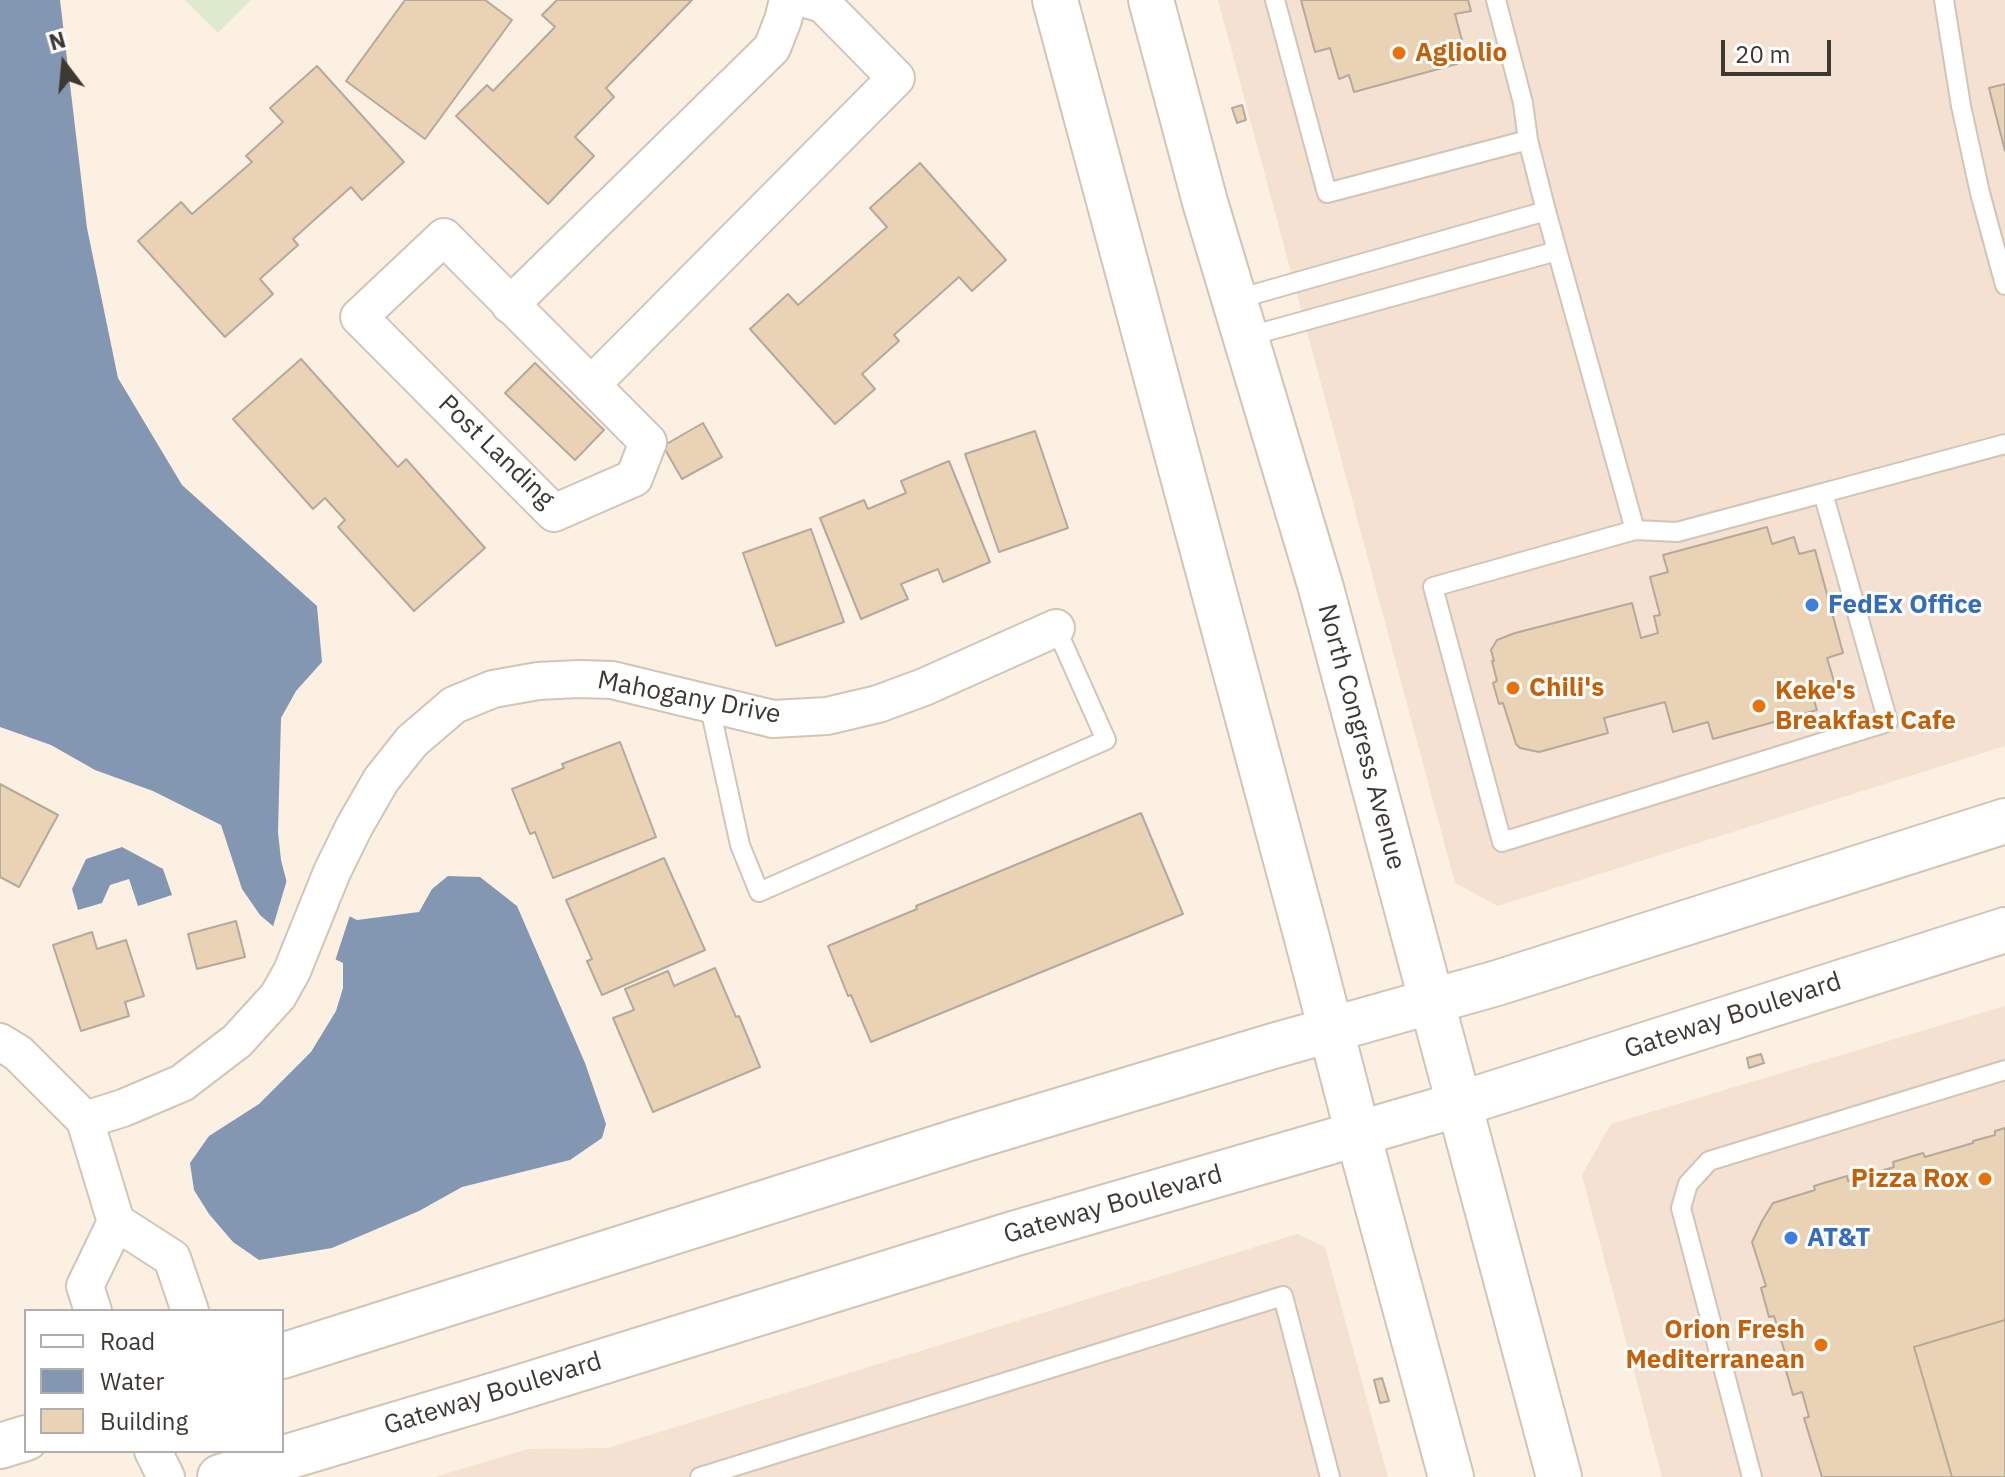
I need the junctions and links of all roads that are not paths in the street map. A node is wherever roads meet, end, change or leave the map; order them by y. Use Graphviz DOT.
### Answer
graph roads {
  1 [pos="1055,0"];
  2 [pos="1151,0"];
  3 [pos="1275,0"];
  4 [pos="1496,0"];
  5 [pos="1944,0"];
  6 [pos="811,1"];
  7 [pos="1528,140"];
  8 [pos="1546,211"];
  9 [pos="1557,251"];
  10 [pos="2005,285"];
  11 [pos="510,305"];
  12 [pos="1240,318"];
  13 [pos="591,385"];
  14 [pos="2005,444"];
  15 [pos="1823,493"];
  16 [pos="1635,530"];
  17 [pos="1056,628"];
  18 [pos="709,703"];
  19 [pos="2005,821"];
  20 [pos="2005,930"];
  21 [pos="1433,1001"];
  22 [pos="1331,1030"];
  23 [pos="0,1042"];
  24 [pos="2005,1070"];
  25 [pos="1460,1104"];
  26 [pos="85,1120"];
  27 [pos="1358,1134"];
  28 [pos="116,1222"];
  29 [pos="92,1309"];
  30 [pos="189,1309"];
  31 [pos="284,1355"];
  32 [pos="24,1439"];
  33 [pos="0,1446"];
  34 [pos="154,1453"];
  35 [pos="284,1453"];
  36 [pos="284,1453"];
  37 [pos="222,1470"];
  38 [pos="166,1477"];
  39 [pos="700,1477"];
  40 [pos="1330,1477"];
  41 [pos="1451,1477"];
  42 [pos="1559,1477"];
  43 [pos="1752,1477"];
  1 -- 22 [label="main road"];
  2 -- 12 [label="main road, North Congress Avenue"];
  3 -- 7 [label="lane"];
  4 -- 7 [label="lane"];
  5 -- 10 [label="lane"];
  6 -- 11 [label="street"];
  6 -- 13 [label="street"];
  7 -- 8 [label="lane"];
  8 -- 9 [label="lane"];
  8 -- 12 [label="lane"];
  9 -- 12 [label="lane"];
  9 -- 16 [label="lane"];
  11 -- 13 [label="street, Post Landing"];
  11 -- 13 [label="street, Post Landing"];
  12 -- 21 [label="main road, North Congress Avenue"];
  14 -- 15 [label="lane"];
  15 -- 16 [label="lane"];
  15 -- 16 [label="lane"];
  17 -- 18 [label="street, Mahogany Drive"];
  17 -- 18 [label="lane"];
  18 -- 26 [label="street, Mahogany Drive"];
  19 -- 21 [label="main road"];
  20 -- 25 [label="main road, Gateway Boulevard"];
  21 -- 22 [label="main road"];
  21 -- 25 [label="main road, North Congress Avenue"];
  22 -- 27 [label="main road"];
  22 -- 31 [label="main road"];
  23 -- 26 [label="street"];
  24 -- 43 [label="lane"];
  25 -- 27 [label="main road, Gateway Boulevard"];
  25 -- 42 [label="main road, North Congress Avenue"];
  26 -- 28 [label="street"];
  27 -- 36 [label="main road, Gateway Boulevard"];
  27 -- 41 [label="main road"];
  28 -- 29 [label="street"];
  28 -- 30 [label="street"];
  32 -- 33 [label="main road"];
  34 -- 38 [label="street"];
  35 -- 37 [label="main road, Gateway Boulevard"];
  39 -- 40 [label="lane"];
}
